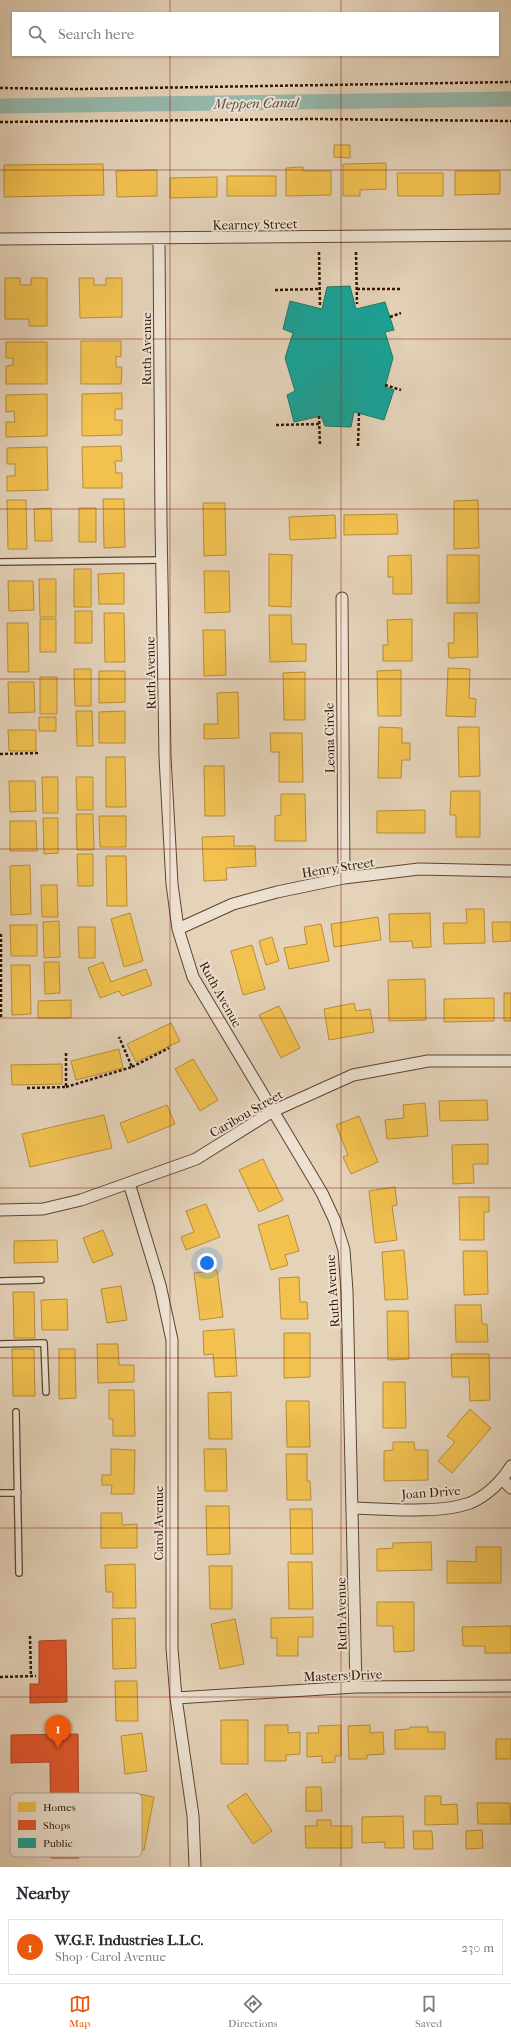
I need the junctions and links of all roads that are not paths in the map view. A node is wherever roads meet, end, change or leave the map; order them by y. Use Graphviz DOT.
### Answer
graph roads {
  1 [pos="511,235"];
  2 [pos="0,239"];
  3 [pos="159,239"];
  4 [pos="162,560"];
  5 [pos="0,562"];
  6 [pos="342,598"];
  7 [pos="511,872"];
  8 [pos="344,878"];
  9 [pos="178,929"];
  10 [pos="511,1061"];
  11 [pos="273,1110"];
  12 [pos="129,1183"];
  13 [pos="0,1210"];
  14 [pos="41,1280"];
  15 [pos="0,1281"];
  16 [pos="0,1344"];
  17 [pos="46,1392"];
  18 [pos="16,1412"];
  19 [pos="511,1466"];
  20 [pos="502,1479"];
  21 [pos="511,1488"];
  22 [pos="0,1493"];
  23 [pos="18,1493"];
  24 [pos="353,1508"];
  25 [pos="20,1573"];
  26 [pos="511,1686"];
  27 [pos="356,1687"];
  28 [pos="176,1698"];
  29 [pos="195,1867"];
  1 -- 3 [label="street, Kearney Street"];
  2 -- 3 [label="street, Kearney Street"];
  3 -- 4 [label="street, Ruth Avenue"];
  4 -- 5 [label="lane"];
  4 -- 9 [label="street, Ruth Avenue"];
  6 -- 8 [label="street, Leona Circle"];
  7 -- 8 [label="street, Henry Street"];
  8 -- 9 [label="street, Henry Street"];
  9 -- 11 [label="street, Ruth Avenue"];
  10 -- 11 [label="street, Caribou Street"];
  11 -- 12 [label="street, Caribou Street"];
  11 -- 24 [label="street, Ruth Avenue"];
  12 -- 13 [label="street, Caribou Street"];
  12 -- 28 [label="street, Carol Avenue"];
  14 -- 15 [label="lane"];
  16 -- 17 [label="lane"];
  18 -- 23 [label="lane"];
  19 -- 20 [label="street, Joan Drive"];
  20 -- 21 [label="street"];
  20 -- 24 [label="street, Joan Drive"];
  22 -- 23 [label="lane"];
  23 -- 25 [label="lane"];
  24 -- 27 [label="street, Ruth Avenue"];
  26 -- 27 [label="street, Masters Drive"];
  27 -- 28 [label="street, Masters Drive"];
  28 -- 29 [label="street, Carol Avenue"];
}
